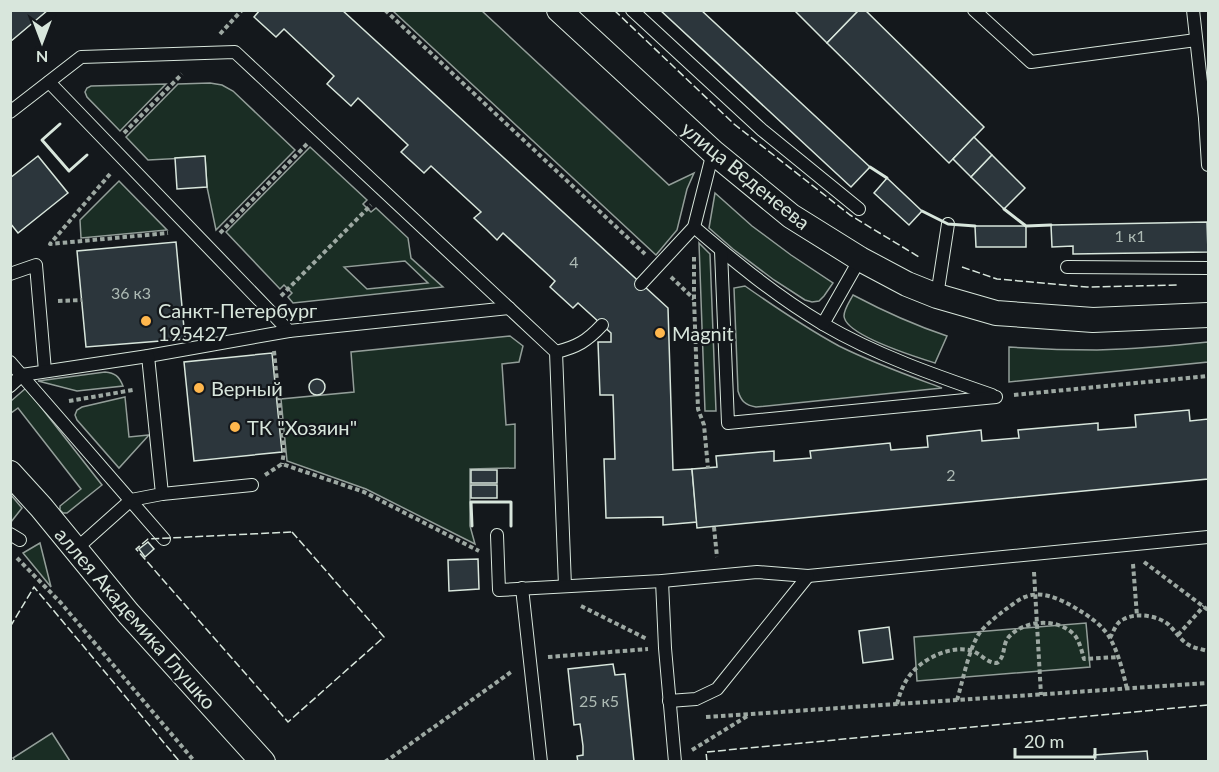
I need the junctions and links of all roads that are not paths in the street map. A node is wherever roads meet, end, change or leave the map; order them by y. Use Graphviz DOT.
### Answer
graph roads {
  1 [pos="559,10"];
  2 [pos="632,10"];
  3 [pos="974,10"];
  4 [pos="1193,10"];
  5 [pos="1196,40"];
  6 [pos="49,82"];
  7 [pos="10,112"];
  8 [pos="1207,118"];
  9 [pos="713,152"];
  10 [pos="1209,165"];
  11 [pos="859,209"];
  12 [pos="948,224"];
  13 [pos="694,227"];
  14 [pos="721,250"];
  15 [pos="860,260"];
  16 [pos="1067,267"];
  17 [pos="1209,268"];
  18 [pos="10,274"];
  19 [pos="641,284"];
  20 [pos="937,296"];
  21 [pos="509,308"];
  22 [pos="1209,315"];
  23 [pos="823,324"];
  24 [pos="602,325"];
  25 [pos="289,331"];
  26 [pos="556,352"];
  27 [pos="148,356"];
  28 [pos="10,362"];
  29 [pos="45,371"];
  30 [pos="22,375"];
  31 [pos="10,386"];
  32 [pos="10,473"];
  33 [pos="252,484"];
  34 [pos="162,494"];
  35 [pos="131,500"];
  36 [pos="497,535"];
  37 [pos="1209,537"];
  38 [pos="164,538"];
  39 [pos="76,549"];
  40 [pos="808,576"];
  41 [pos="662,581"];
  42 [pos="565,586"];
  43 [pos="522,588"];
  44 [pos="669,701"];
  45 [pos="675,761"];
  46 [pos="263,762"];
  47 [pos="541,762"];
  1 -- 9 [label="street, улица Веденеева"];
  2 -- 11 [label="lane"];
  3 -- 5 [label="lane"];
  4 -- 5 [label="lane"];
  5 -- 8 [label="lane"];
  6 -- 7 [label="lane"];
  6 -- 21 [label="lane"];
  6 -- 25 [label="lane"];
  8 -- 10 [label="lane"];
  9 -- 13 [label="lane"];
  9 -- 15 [label="street, улица Веденеева"];
  12 -- 20 [label="lane"];
  13 -- 14 [label="lane"];
  13 -- 19 [label="lane"];
  14 -- 23 [label="lane"];
  14 -- 23 [label="lane"];
  15 -- 20 [label="street, улица Веденеева"];
  15 -- 23 [label="lane"];
  16 -- 17 [label="lane"];
  18 -- 29 [label="lane"];
  20 -- 22 [label="street, улица Веденеева"];
  21 -- 25 [label="lane"];
  21 -- 26 [label="lane"];
  24 -- 26 [label="lane"];
  25 -- 27 [label="lane"];
  26 -- 42 [label="lane"];
  27 -- 29 [label="lane"];
  27 -- 34 [label="lane"];
  28 -- 30 [label="lane"];
  29 -- 30 [label="lane"];
  30 -- 31 [label="lane"];
  30 -- 35 [label="lane"];
  32 -- 39 [label="street, аллея Академика Глушко"];
  33 -- 34 [label="lane"];
  34 -- 35 [label="lane"];
  35 -- 38 [label="lane"];
  35 -- 39 [label="lane"];
  36 -- 43 [label="lane"];
  37 -- 40 [label="lane"];
  39 -- 46 [label="street, аллея Академика Глушко"];
  40 -- 41 [label="lane"];
  40 -- 44 [label="lane"];
  41 -- 42 [label="lane"];
  41 -- 44 [label="lane"];
  42 -- 43 [label="lane"];
  43 -- 47 [label="lane"];
  44 -- 45 [label="lane"];
}
